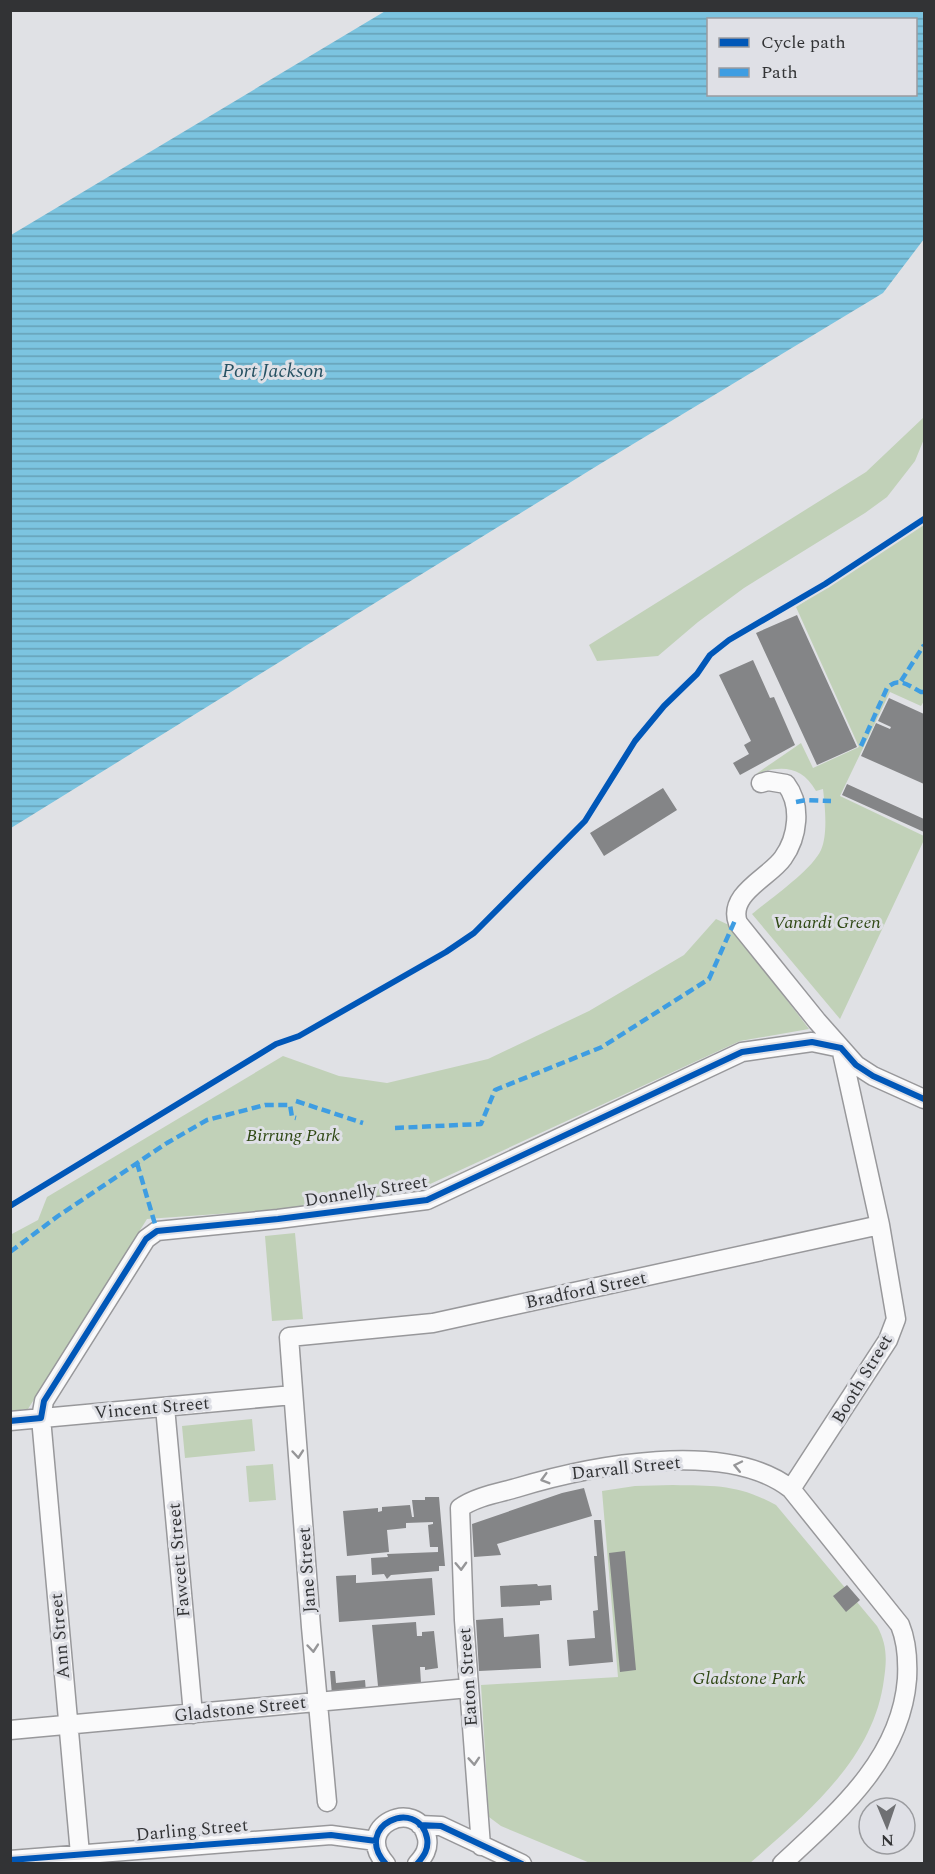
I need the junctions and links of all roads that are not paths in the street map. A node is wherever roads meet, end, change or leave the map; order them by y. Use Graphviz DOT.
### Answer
graph roads {
  1 [pos="760,783"];
  2 [pos="841,1048"];
  3 [pos="924,1099"];
  4 [pos="880,1225"];
  5 [pos="289,1337"];
  6 [pos="293,1395"];
  7 [pos="165,1407"];
  8 [pos="41,1418"];
  9 [pos="10,1421"];
  10 [pos="790,1489"];
  11 [pos="460,1508"];
  12 [pos="916,1668"];
  13 [pos="469,1688"];
  14 [pos="318,1702"];
  15 [pos="193,1714"];
  16 [pos="68,1725"];
  17 [pos="10,1730"];
  18 [pos="327,1802"];
  19 [pos="420,1825"];
  20 [pos="376,1841"];
  21 [pos="481,1846"];
  22 [pos="80,1854"];
  23 [pos="170,1855"];
  24 [pos="422,1856"];
  25 [pos="10,1860"];
  26 [pos="386,1863"];
  27 [pos="522,1863"];
  28 [pos="782,1863"];
  1 -- 2 [label="street, Booth Street"];
  2 -- 3 [label="street"];
  2 -- 4 [label="street, Booth Street"];
  2 -- 8 [label="street, Donnelly Street"];
  4 -- 5 [label="street, Bradford Street"];
  4 -- 10 [label="street, Booth Street"];
  5 -- 6 [label="street, Jane Street"];
  6 -- 7 [label="street, Vincent Street"];
  6 -- 14 [label="street, Jane Street, one-way"];
  7 -- 8 [label="street, Vincent Street"];
  7 -- 15 [label="street, Fawcett Street"];
  8 -- 9 [label="street, Vincent Street"];
  8 -- 16 [label="street, Ann Street"];
  10 -- 11 [label="street, Darvall Street, one-way"];
  10 -- 12 [label="street"];
  11 -- 13 [label="street, Eaton Street, one-way"];
  12 -- 28 [label="street"];
  13 -- 14 [label="street, Gladstone Street"];
  13 -- 21 [label="street, Eaton Street, one-way"];
  14 -- 15 [label="street, Gladstone Street"];
  14 -- 18 [label="street, Jane Street"];
  15 -- 16 [label="street, Gladstone Street"];
  16 -- 17 [label="street, Gladstone Street"];
  16 -- 22 [label="street, Ann Street"];
  19 -- 20 [label="street"];
  19 -- 21 [label="street"];
  19 -- 24 [label="street"];
  20 -- 23 [label="street, Darling Street"];
  20 -- 26 [label="street"];
  21 -- 24 [label="street"];
  21 -- 27 [label="street"];
  22 -- 23 [label="street, Darling Street"];
  22 -- 25 [label="street, Darling Street"];
}
